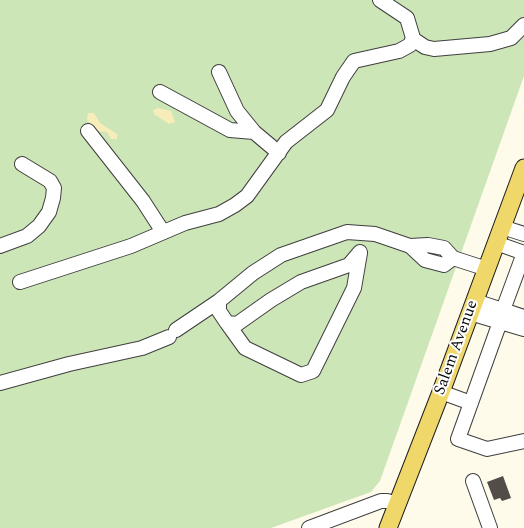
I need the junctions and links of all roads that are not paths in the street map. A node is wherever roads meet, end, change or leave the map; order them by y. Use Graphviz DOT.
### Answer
graph roads {
  1 [pos="380,0"];
  2 [pos="400,0"];
  3 [pos="406,16"];
  4 [pos="524,25"];
  5 [pos="413,39"];
  6 [pos="219,72"];
  7 [pos="160,92"];
  8 [pos="88,131"];
  9 [pos="254,132"];
  10 [pos="278,153"];
  11 [pos="22,164"];
  12 [pos="523,175"];
  13 [pos="518,200"];
  14 [pos="502,227"];
  15 [pos="163,232"];
  16 [pos="361,232"];
  17 [pos="524,234"];
  18 [pos="496,243"];
  19 [pos="0,246"];
  20 [pos="360,253"];
  21 [pos="524,253"];
  22 [pos="487,269"];
  23 [pos="20,282"];
  24 [pos="219,301"];
  25 [pos="473,307"];
  26 [pos="501,316"];
  27 [pos="524,317"];
  28 [pos="227,323"];
  29 [pos="524,329"];
  30 [pos="0,383"];
  31 [pos="441,392"];
  32 [pos="471,403"];
  33 [pos="524,441"];
  34 [pos="473,481"];
  35 [pos="397,504"];
  36 [pos="309,528"];
  37 [pos="388,528"];
  38 [pos="490,528"];
  1 -- 3 [label="street"];
  2 -- 3 [label="street"];
  3 -- 5 [label="street"];
  4 -- 5 [label="street"];
  5 -- 10 [label="street"];
  6 -- 9 [label="street"];
  7 -- 9 [label="street"];
  8 -- 15 [label="street"];
  9 -- 10 [label="street"];
  10 -- 15 [label="street"];
  11 -- 19 [label="street"];
  12 -- 13 [label="main road, Salem Avenue"];
  13 -- 14 [label="main road, Salem Avenue"];
  14 -- 17 [label="street"];
  14 -- 18 [label="main road, Salem Avenue"];
  15 -- 23 [label="street"];
  16 -- 20 [label="street"];
  16 -- 22 [label="street"];
  16 -- 24 [label="street"];
  18 -- 21 [label="street"];
  18 -- 22 [label="main road, Salem Avenue"];
  20 -- 28 [label="street"];
  20 -- 28 [label="street"];
  21 -- 26 [label="street"];
  22 -- 25 [label="main road, Salem Avenue"];
  24 -- 28 [label="street"];
  24 -- 30 [label="street"];
  25 -- 26 [label="street"];
  25 -- 31 [label="main road, Salem Avenue"];
  26 -- 27 [label="street"];
  26 -- 29 [label="street"];
  26 -- 32 [label="street"];
  31 -- 32 [label="street"];
  31 -- 35 [label="main road, Salem Avenue"];
  32 -- 33 [label="street"];
  34 -- 38 [label="street"];
  35 -- 36 [label="street"];
  35 -- 37 [label="main road, Salem Avenue"];
}
